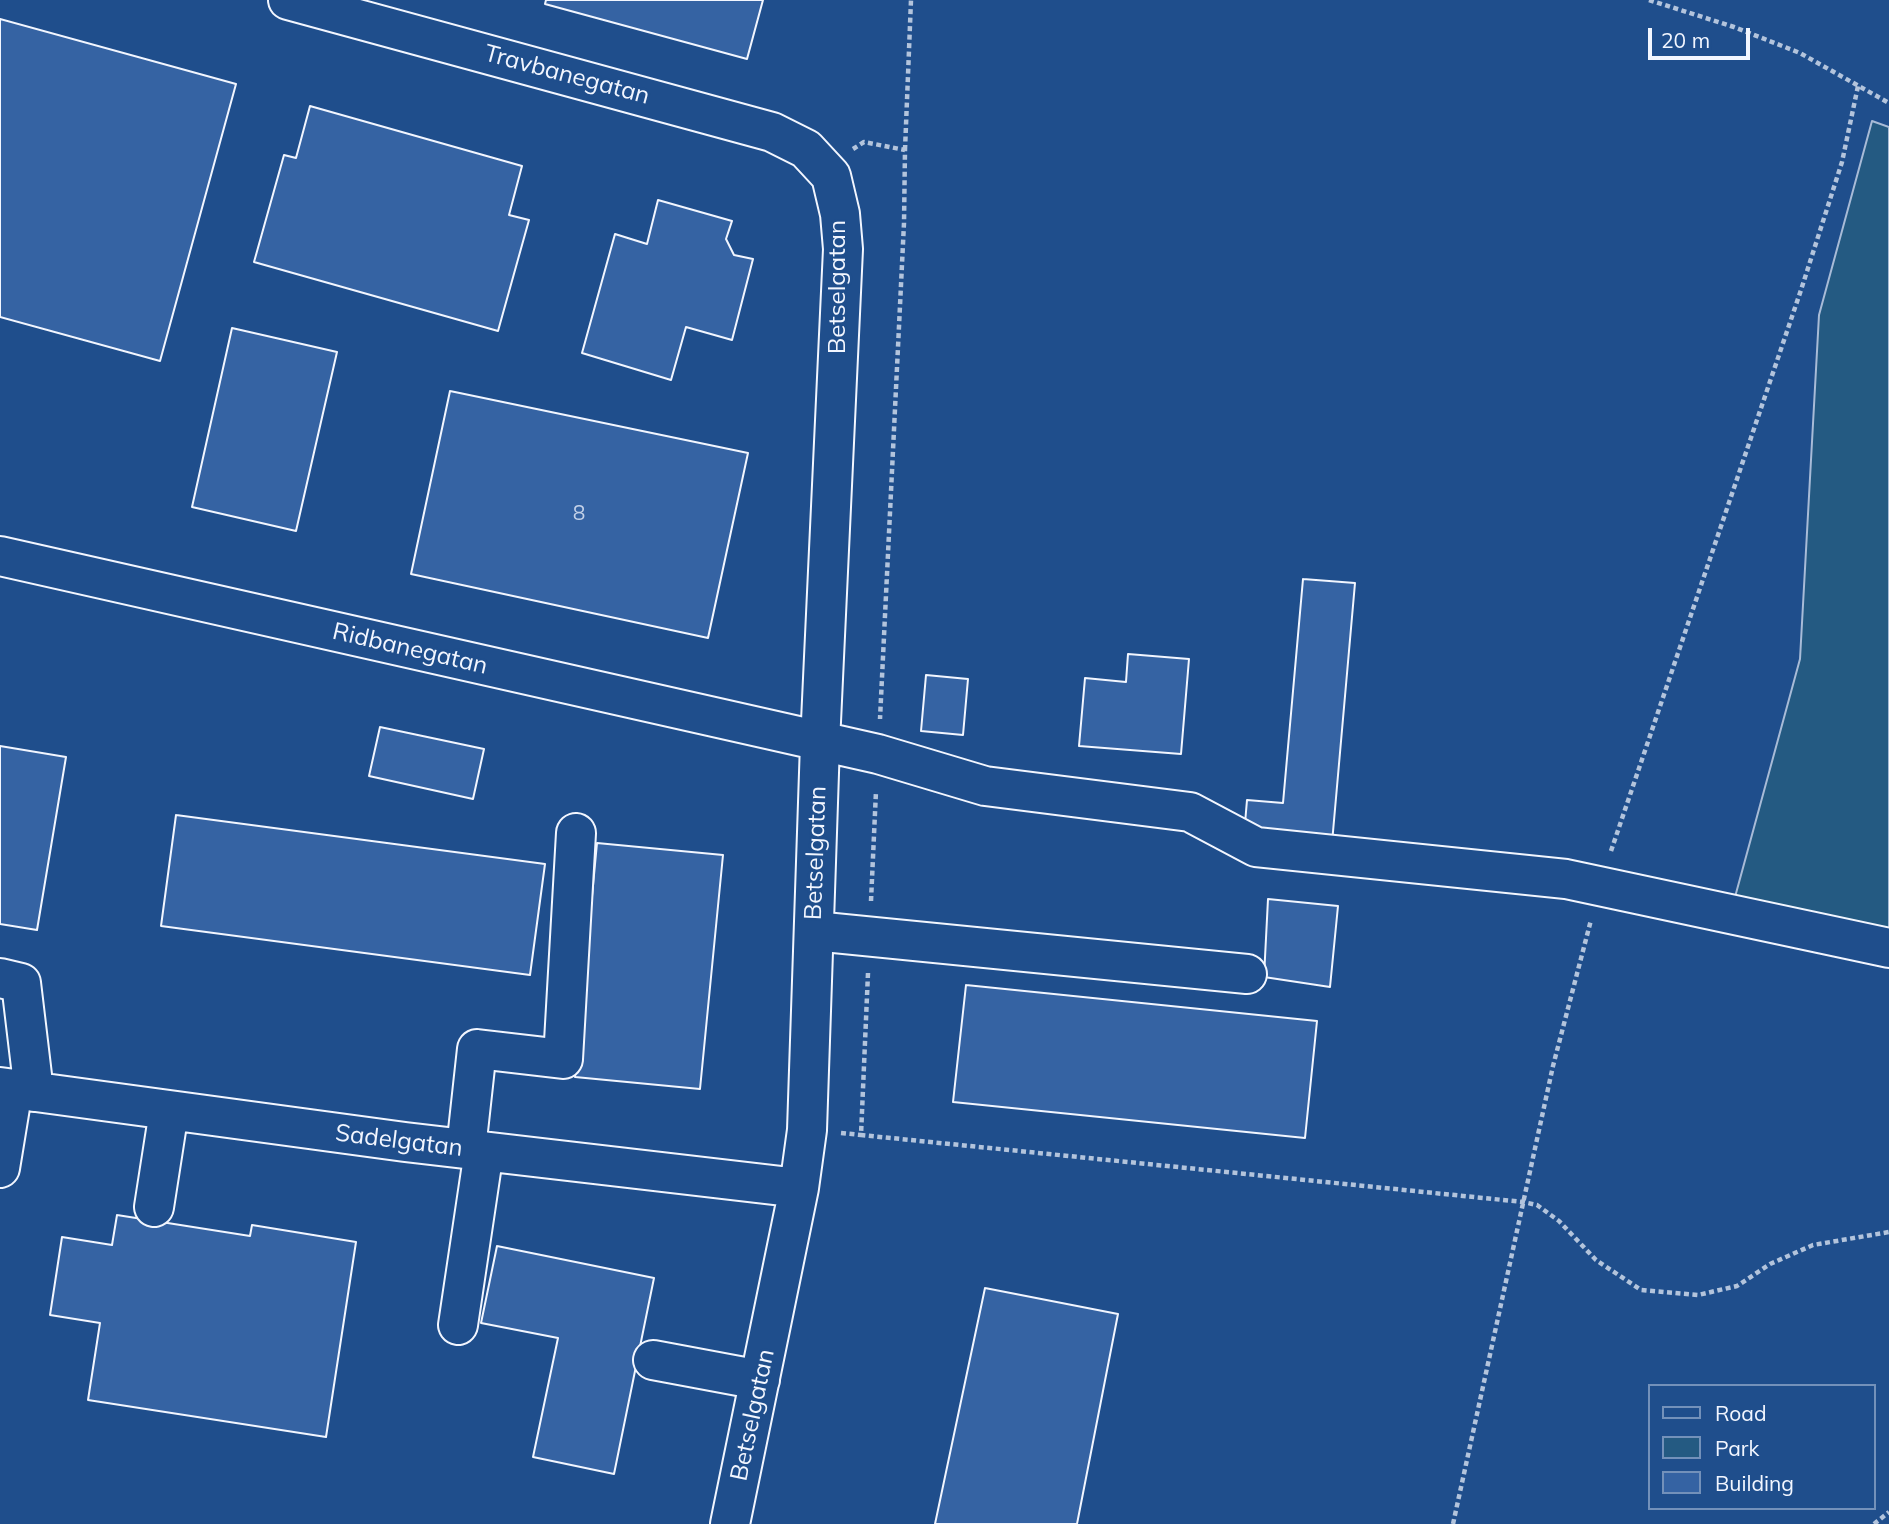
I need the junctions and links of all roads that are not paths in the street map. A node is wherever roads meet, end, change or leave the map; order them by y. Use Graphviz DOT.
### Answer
graph roads {
  1 [pos="288,0"];
  2 [pos="831,176"];
  3 [pos="0,556"];
  4 [pos="820,743"];
  5 [pos="576,833"];
  6 [pos="814,931"];
  7 [pos="1889,948"];
  8 [pos="1247,974"];
  9 [pos="0,978"];
  10 [pos="16,1089"];
  11 [pos="169,1111"];
  12 [pos="475,1150"];
  13 [pos="0,1168"];
  14 [pos="799,1188"];
  15 [pos="154,1208"];
  16 [pos="458,1325"];
  17 [pos="653,1360"];
  18 [pos="760,1380"];
  19 [pos="730,1524"];
  1 -- 2 [label="street, Travbanegatan"];
  2 -- 4 [label="street, Betselgatan"];
  3 -- 4 [label="street, Ridbanegatan"];
  4 -- 6 [label="street, Betselgatan"];
  4 -- 7 [label="street, Ridbanegatan"];
  5 -- 12 [label="street"];
  6 -- 8 [label="street"];
  6 -- 14 [label="street, Betselgatan"];
  9 -- 10 [label="street"];
  10 -- 11 [label="street, Sadelgatan"];
  10 -- 13 [label="street"];
  11 -- 12 [label="street, Sadelgatan"];
  11 -- 15 [label="street"];
  12 -- 14 [label="street, Sadelgatan"];
  12 -- 16 [label="street"];
  14 -- 18 [label="street, Betselgatan"];
  17 -- 18 [label="street"];
  18 -- 19 [label="street, Betselgatan"];
}
